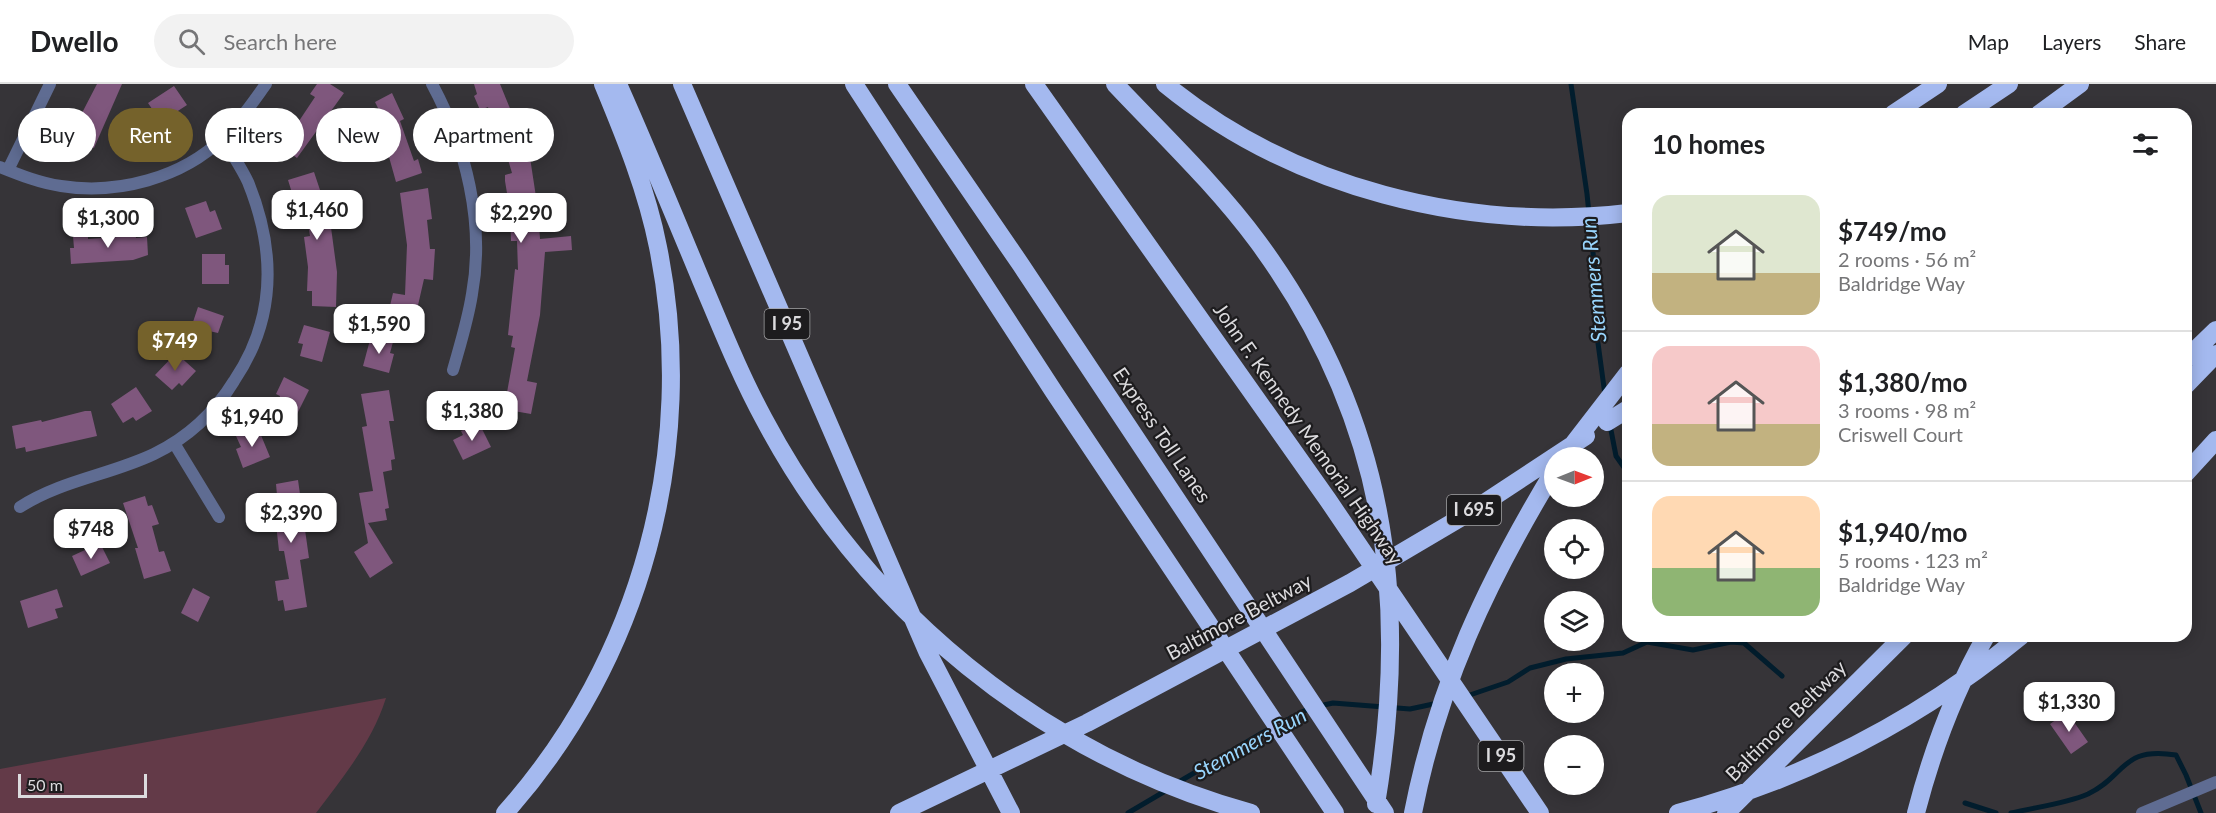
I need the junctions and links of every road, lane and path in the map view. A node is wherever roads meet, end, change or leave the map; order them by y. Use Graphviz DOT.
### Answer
graph roads {
  1 [pos="50,84"];
  2 [pos="266,84"];
  3 [pos="432,84"];
  4 [pos="603,84"];
  5 [pos="618,84"];
  6 [pos="682,84"];
  7 [pos="854,84"];
  8 [pos="897,84"];
  9 [pos="1034,84"];
  10 [pos="1115,84"];
  11 [pos="1165,84"];
  12 [pos="1938,84"];
  13 [pos="2009,84"];
  14 [pos="2080,84"];
  15 [pos="247,108"];
  16 [pos="1902,108"];
  17 [pos="1973,108"];
  18 [pos="2047,108"];
  19 [pos="205,151"];
  20 [pos="237,162"];
  21 [pos="4,168"];
  22 [pos="1622,213"];
  23 [pos="2216,330"];
  24 [pos="2192,353"];
  25 [pos="2216,354"];
  26 [pos="453,370"];
  27 [pos="2192,379"];
  28 [pos="1622,380"];
  29 [pos="1622,413"];
  30 [pos="1607,422"];
  31 [pos="1586,436"];
  32 [pos="2216,440"];
  33 [pos="174,443"];
  34 [pos="1571,447"];
  35 [pos="2192,466"];
  36 [pos="1544,488"];
  37 [pos="20,507"];
  38 [pos="219,517"];
  39 [pos="1898,642"];
  40 [pos="1983,642"];
  41 [pos="2013,642"];
  42 [pos="2216,782"];
  43 [pos="505,813"];
  44 [pos="899,813"];
  45 [pos="1011,813"];
  46 [pos="1251,813"];
  47 [pos="1335,813"];
  48 [pos="1375,813"];
  49 [pos="1385,813"];
  50 [pos="1413,813"];
  51 [pos="1540,813"];
  52 [pos="1678,813"];
  53 [pos="1726,813"];
  54 [pos="1916,813"];
  55 [pos="2142,813"];
  1 -- 21 [label="street"];
  2 -- 15 [label="street"];
  3 -- 26 [label="street"];
  4 -- 43 [label="highway"];
  5 -- 46 [label="highway"];
  6 -- 45 [label="highway, I 95"];
  7 -- 47 [label="highway"];
  8 -- 49 [label="highway, Express Toll Lanes"];
  9 -- 51 [label="highway, John F. Kennedy Memorial Highway / I 95"];
  10 -- 48 [label="highway"];
  11 -- 22 [label="highway"];
  12 -- 16 [label="highway"];
  13 -- 17 [label="highway"];
  14 -- 18 [label="highway"];
  19 -- 21 [label="street"];
  20 -- 33 [label="street"];
  23 -- 24 [label="highway"];
  25 -- 27 [label="highway"];
  28 -- 34 [label="highway"];
  29 -- 30 [label="highway"];
  31 -- 44 [label="highway, Baltimore Beltway / I 695"];
  32 -- 35 [label="highway"];
  33 -- 37 [label="street"];
  33 -- 38 [label="street"];
  36 -- 50 [label="highway"];
  39 -- 53 [label="highway, Baltimore Beltway"];
  40 -- 54 [label="highway"];
  41 -- 52 [label="highway"];
  42 -- 55 [label="street"];
}
